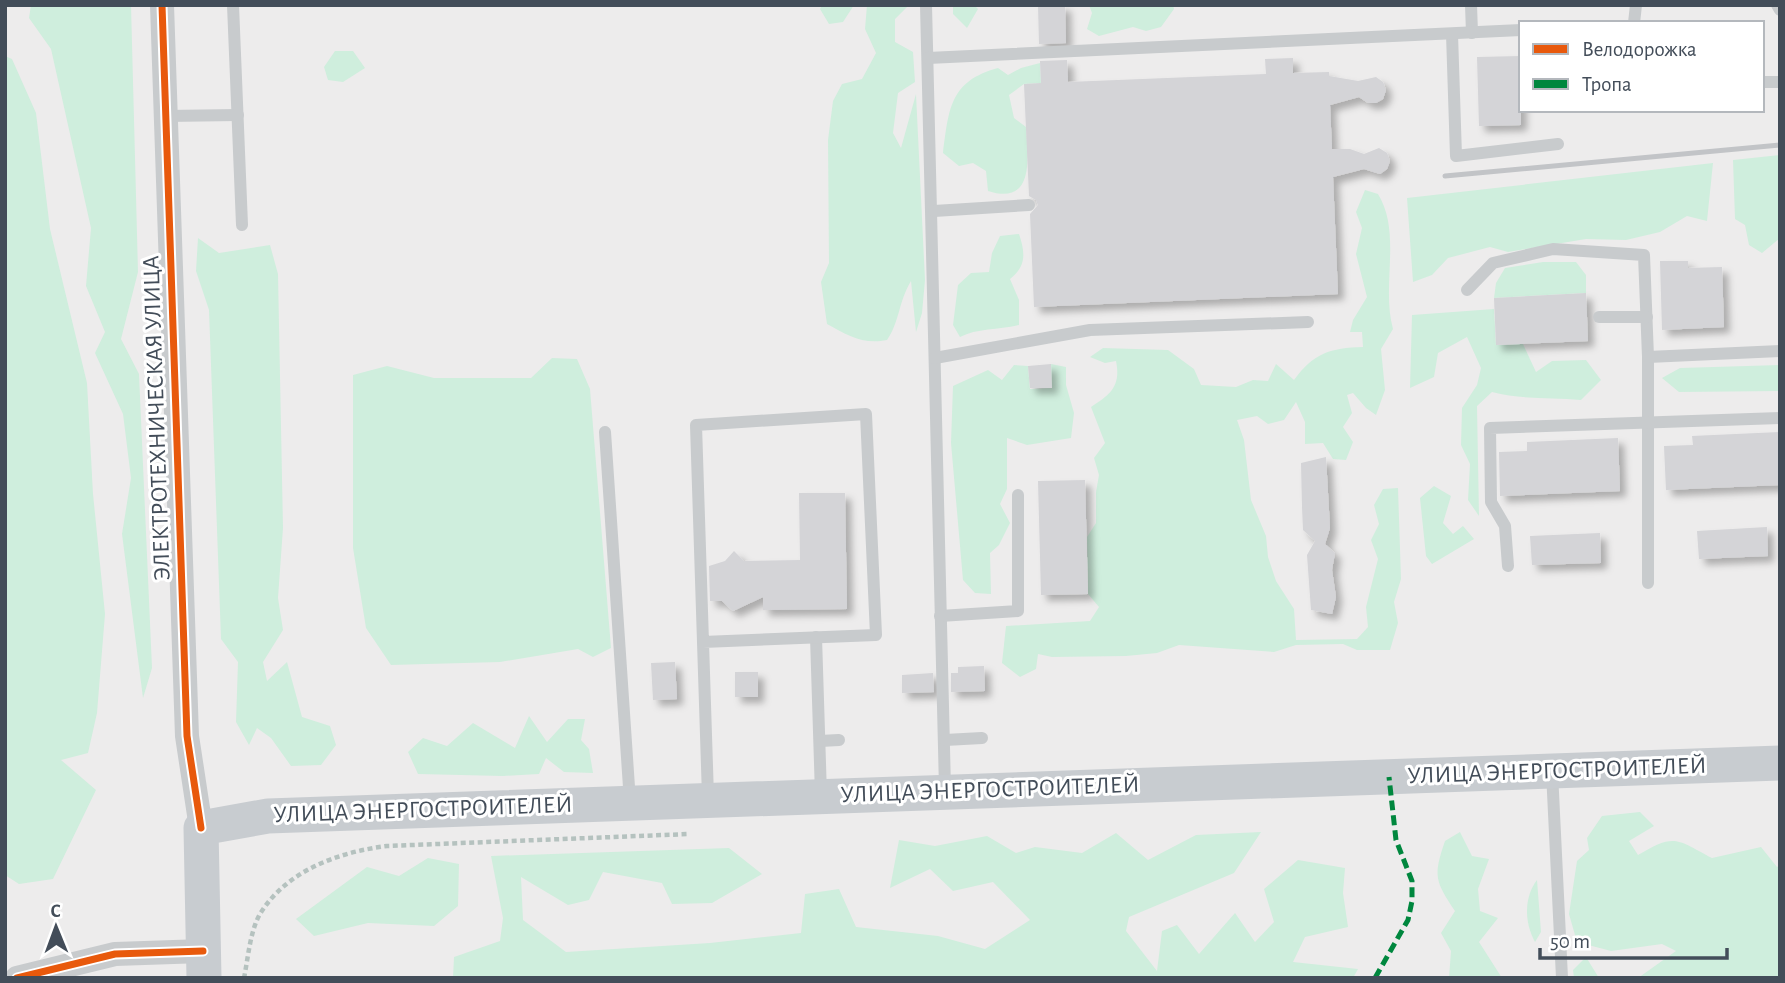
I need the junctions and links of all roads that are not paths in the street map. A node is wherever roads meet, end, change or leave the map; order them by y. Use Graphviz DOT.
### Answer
graph roads {
  1 [pos="162,5"];
  2 [pos="233,5"];
  3 [pos="926,5"];
  4 [pos="1471,5"];
  5 [pos="1777,5"];
  6 [pos="1780,10"];
  7 [pos="1519,30"];
  8 [pos="1472,33"];
  9 [pos="1452,34"];
  10 [pos="928,58"];
  11 [pos="238,115"];
  12 [pos="166,116"];
  13 [pos="1558,144"];
  14 [pos="1030,205"];
  15 [pos="934,211"];
  16 [pos="242,225"];
  17 [pos="1467,290"];
  18 [pos="1600,317"];
  19 [pos="1647,317"];
  20 [pos="1308,322"];
  21 [pos="1780,351"];
  22 [pos="1648,357"];
  23 [pos="935,358"];
  24 [pos="1780,418"];
  25 [pos="1648,422"];
  26 [pos="605,432"];
  27 [pos="1018,495"];
  28 [pos="1508,566"];
  29 [pos="1648,583"];
  30 [pos="940,616"];
  31 [pos="816,637"];
  32 [pos="703,642"];
  33 [pos="982,738"];
  34 [pos="839,740"];
  35 [pos="945,740"];
  36 [pos="820,741"];
  37 [pos="1780,763"];
  38 [pos="1552,772"];
  39 [pos="945,791"];
  40 [pos="821,796"];
  41 [pos="709,799"];
  42 [pos="630,802"];
  43 [pos="201,828"];
  44 [pos="203,964"];
  45 [pos="17,978"];
  46 [pos="1562,978"];
  1 -- 12 [label="street, ЭЛЕКТРОТЕХНИЧЕСКАЯ УЛИЦА"];
  2 -- 11 [label="lane"];
  3 -- 10 [label="lane"];
  4 -- 8 [label="lane"];
  5 -- 6 [label="lane"];
  7 -- 8 [label="lane"];
  8 -- 9 [label="lane"];
  9 -- 10 [label="lane"];
  9 -- 13 [label="lane"];
  10 -- 15 [label="lane"];
  11 -- 12 [label="lane"];
  11 -- 16 [label="lane"];
  12 -- 43 [label="street, ЭЛЕКТРОТЕХНИЧЕСКАЯ УЛИЦА"];
  14 -- 15 [label="lane"];
  15 -- 23 [label="lane"];
  17 -- 19 [label="lane"];
  18 -- 19 [label="lane"];
  19 -- 22 [label="lane"];
  20 -- 23 [label="lane"];
  21 -- 22 [label="lane"];
  22 -- 25 [label="lane"];
  23 -- 30 [label="lane"];
  24 -- 25 [label="lane"];
  25 -- 28 [label="lane"];
  25 -- 29 [label="lane"];
  26 -- 42 [label="lane"];
  27 -- 30 [label="lane"];
  30 -- 35 [label="lane"];
  31 -- 32 [label="lane"];
  31 -- 32 [label="lane"];
  31 -- 36 [label="lane"];
  32 -- 41 [label="lane"];
  33 -- 35 [label="lane"];
  34 -- 36 [label="lane"];
  35 -- 39 [label="lane"];
  36 -- 40 [label="lane"];
  37 -- 38 [label="main road, УЛИЦА ЭНЕРГОСТРОИТЕЛЕЙ"];
  38 -- 39 [label="main road, УЛИЦА ЭНЕРГОСТРОИТЕЛЕЙ"];
  38 -- 46 [label="lane"];
  39 -- 40 [label="main road, УЛИЦА ЭНЕРГОСТРОИТЕЛЕЙ"];
  40 -- 41 [label="main road, УЛИЦА ЭНЕРГОСТРОИТЕЛЕЙ"];
  41 -- 42 [label="main road, УЛИЦА ЭНЕРГОСТРОИТЕЛЕЙ"];
  42 -- 43 [label="main road, УЛИЦА ЭНЕРГОСТРОИТЕЛЕЙ"];
  43 -- 44 [label="main road, ЭЛЕКТРОТЕХНИЧЕСКАЯ УЛИЦА"];
  44 -- 45 [label="street"];
}
